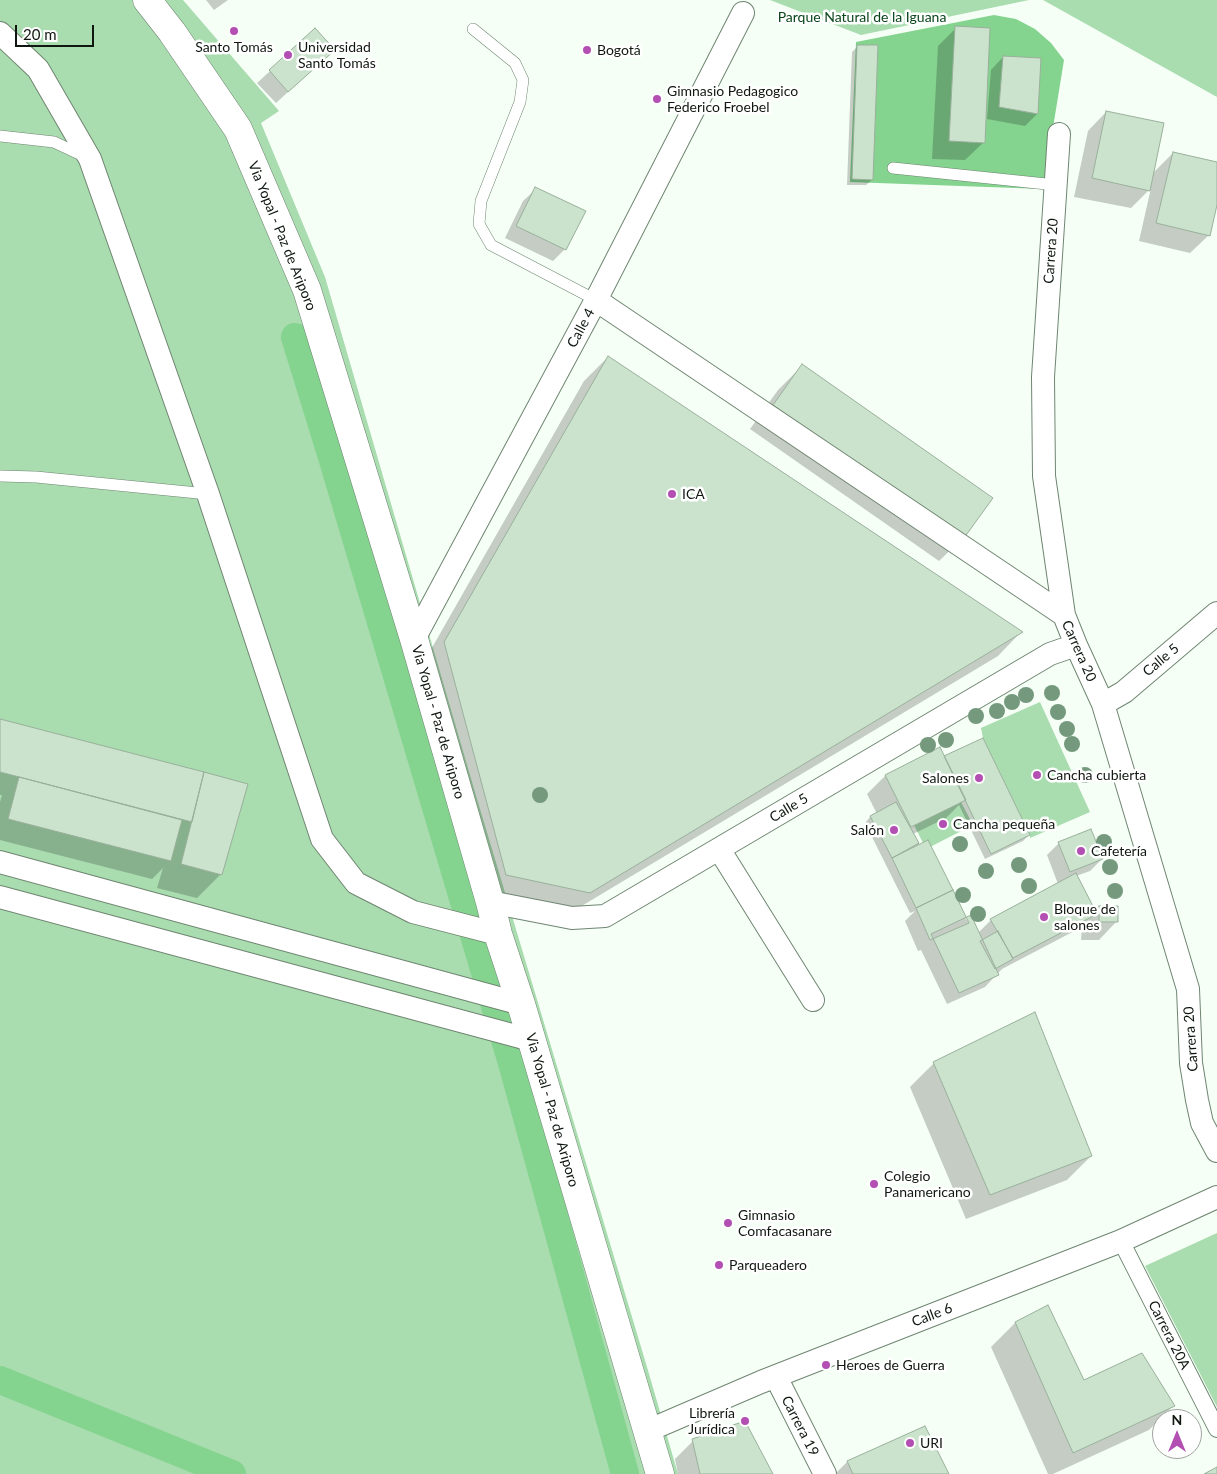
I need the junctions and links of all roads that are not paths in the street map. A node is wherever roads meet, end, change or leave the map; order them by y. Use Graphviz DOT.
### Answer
graph roads {
  1 [pos="147,0"];
  2 [pos="743,14"];
  3 [pos="473,29"];
  4 [pos="0,33"];
  5 [pos="1059,134"];
  6 [pos="0,136"];
  7 [pos="90,159"];
  8 [pos="893,168"];
  9 [pos="1056,185"];
  10 [pos="596,300"];
  11 [pos="0,476"];
  12 [pos="208,494"];
  13 [pos="1217,613"];
  14 [pos="1064,615"];
  15 [pos="414,639"];
  16 [pos="1076,646"];
  17 [pos="1103,704"];
  18 [pos="719,848"];
  19 [pos="0,862"];
  20 [pos="0,897"];
  21 [pos="490,902"];
  22 [pos="497,934"];
  23 [pos="813,1000"];
  24 [pos="520,1003"];
  25 [pos="530,1040"];
  26 [pos="1217,1150"];
  27 [pos="1217,1197"];
  28 [pos="1121,1241"];
  29 [pos="776,1377"];
  30 [pos="1217,1429"];
  31 [pos="647,1431"];
  32 [pos="660,1474"];
  33 [pos="825,1474"];
  1 -- 15 [label="main road, Via Yopal - Paz de Ariporo"];
  2 -- 10 [label="street, Calle 4"];
  3 -- 10 [label="lane"];
  4 -- 7 [label="street"];
  5 -- 9 [label="street, Carrera 20"];
  6 -- 7 [label="lane"];
  7 -- 12 [label="street"];
  8 -- 9 [label="lane"];
  9 -- 14 [label="street, Carrera 20"];
  10 -- 14 [label="street"];
  10 -- 15 [label="street, Calle 4"];
  11 -- 12 [label="lane"];
  12 -- 22 [label="street"];
  13 -- 17 [label="street, Calle 5"];
  14 -- 16 [label="street, Carrera 20"];
  15 -- 21 [label="main road, Via Yopal - Paz de Ariporo"];
  16 -- 17 [label="street, Carrera 20"];
  16 -- 18 [label="street, Calle 5"];
  17 -- 26 [label="street, Carrera 20"];
  18 -- 21 [label="street, Calle 5"];
  18 -- 23 [label="street"];
  19 -- 24 [label="street"];
  20 -- 25 [label="street"];
  21 -- 22 [label="main road, Via Yopal - Paz de Ariporo"];
  22 -- 24 [label="main road, Via Yopal - Paz de Ariporo"];
  24 -- 25 [label="main road, Via Yopal - Paz de Ariporo"];
  25 -- 31 [label="main road, Via Yopal - Paz de Ariporo"];
  27 -- 28 [label="street, Calle 6"];
  28 -- 29 [label="street, Calle 6"];
  28 -- 30 [label="street, Carrera 20A"];
  29 -- 31 [label="street, Calle 6"];
  29 -- 33 [label="street, Carrera 19"];
  31 -- 32 [label="main road, Via Yopal - Paz de Ariporo"];
}
